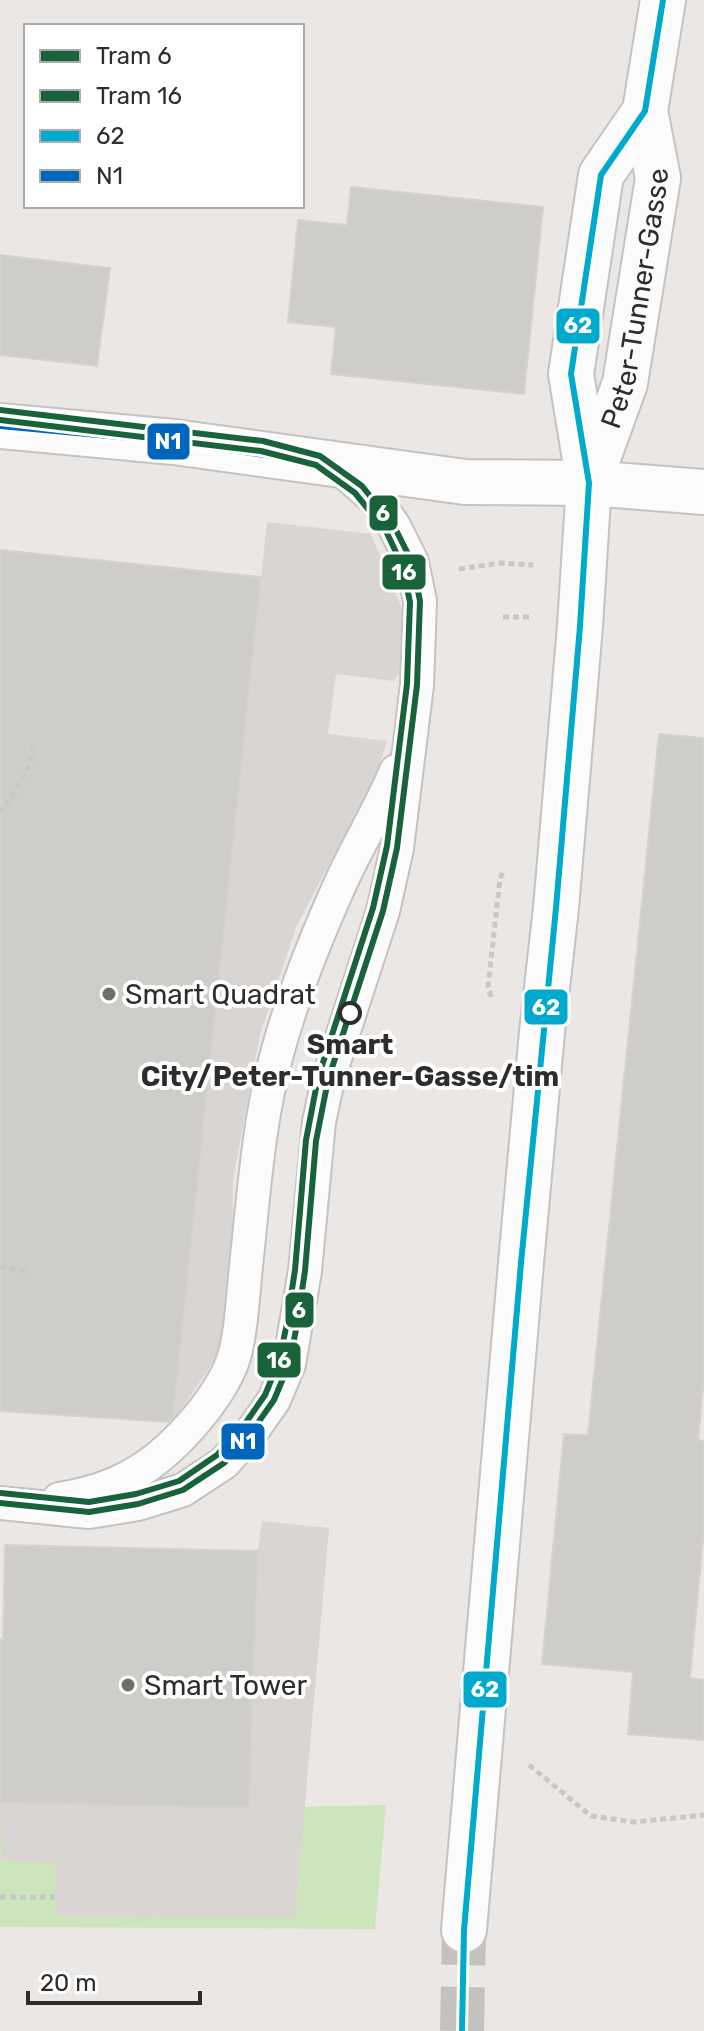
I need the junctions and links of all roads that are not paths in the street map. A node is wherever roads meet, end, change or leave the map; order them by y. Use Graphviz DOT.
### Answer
graph roads {
  1 [pos="663,0"];
  2 [pos="0,426"];
  3 [pos="336,465"];
  4 [pos="589,483"];
  5 [pos="704,492"];
  6 [pos="411,735"];
  7 [pos="15,1504"];
  8 [pos="464,1930"];
  1 -- 4 [label="main road, Peter-Tunner-Gasse"];
  2 -- 3 [label="main road"];
  3 -- 4 [label="main road"];
  3 -- 6 [label="lane"];
  4 -- 5 [label="main road"];
  4 -- 8 [label="main road, Peter-Tunner-Gasse"];
  6 -- 7 [label="lane"];
  6 -- 7 [label="lane"];
}
